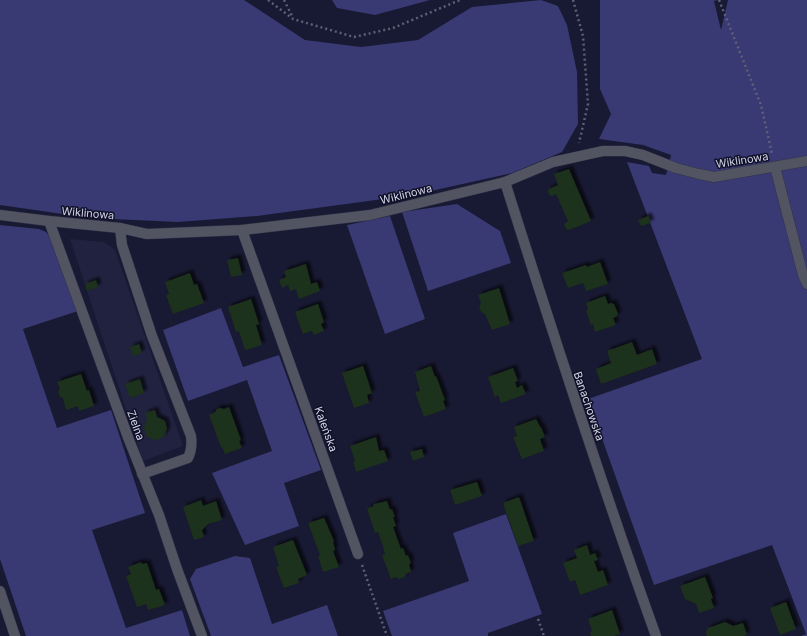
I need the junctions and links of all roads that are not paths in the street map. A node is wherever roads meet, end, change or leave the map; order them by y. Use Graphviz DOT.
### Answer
graph roads {
  1 [pos="807,161"];
  2 [pos="775,167"];
  3 [pos="505,182"];
  4 [pos="0,215"];
  5 [pos="49,221"];
  6 [pos="120,228"];
  7 [pos="242,230"];
  8 [pos="807,284"];
  9 [pos="142,474"];
  10 [pos="358,554"];
  11 [pos="0,591"];
  12 [pos="15,636"];
  13 [pos="202,636"];
  14 [pos="656,636"];
  1 -- 2 [label="street, Wiklinowa"];
  2 -- 3 [label="street, Wiklinowa"];
  2 -- 8 [label="street"];
  3 -- 7 [label="street, Wiklinowa"];
  3 -- 14 [label="street, Banachowska"];
  4 -- 5 [label="street, Wiklinowa"];
  5 -- 6 [label="street, Wiklinowa"];
  5 -- 9 [label="street, Zielna"];
  6 -- 7 [label="street, Wiklinowa"];
  6 -- 9 [label="street"];
  7 -- 10 [label="street, Kaleńska"];
  9 -- 13 [label="street, Zielna"];
  11 -- 12 [label="street"];
}
